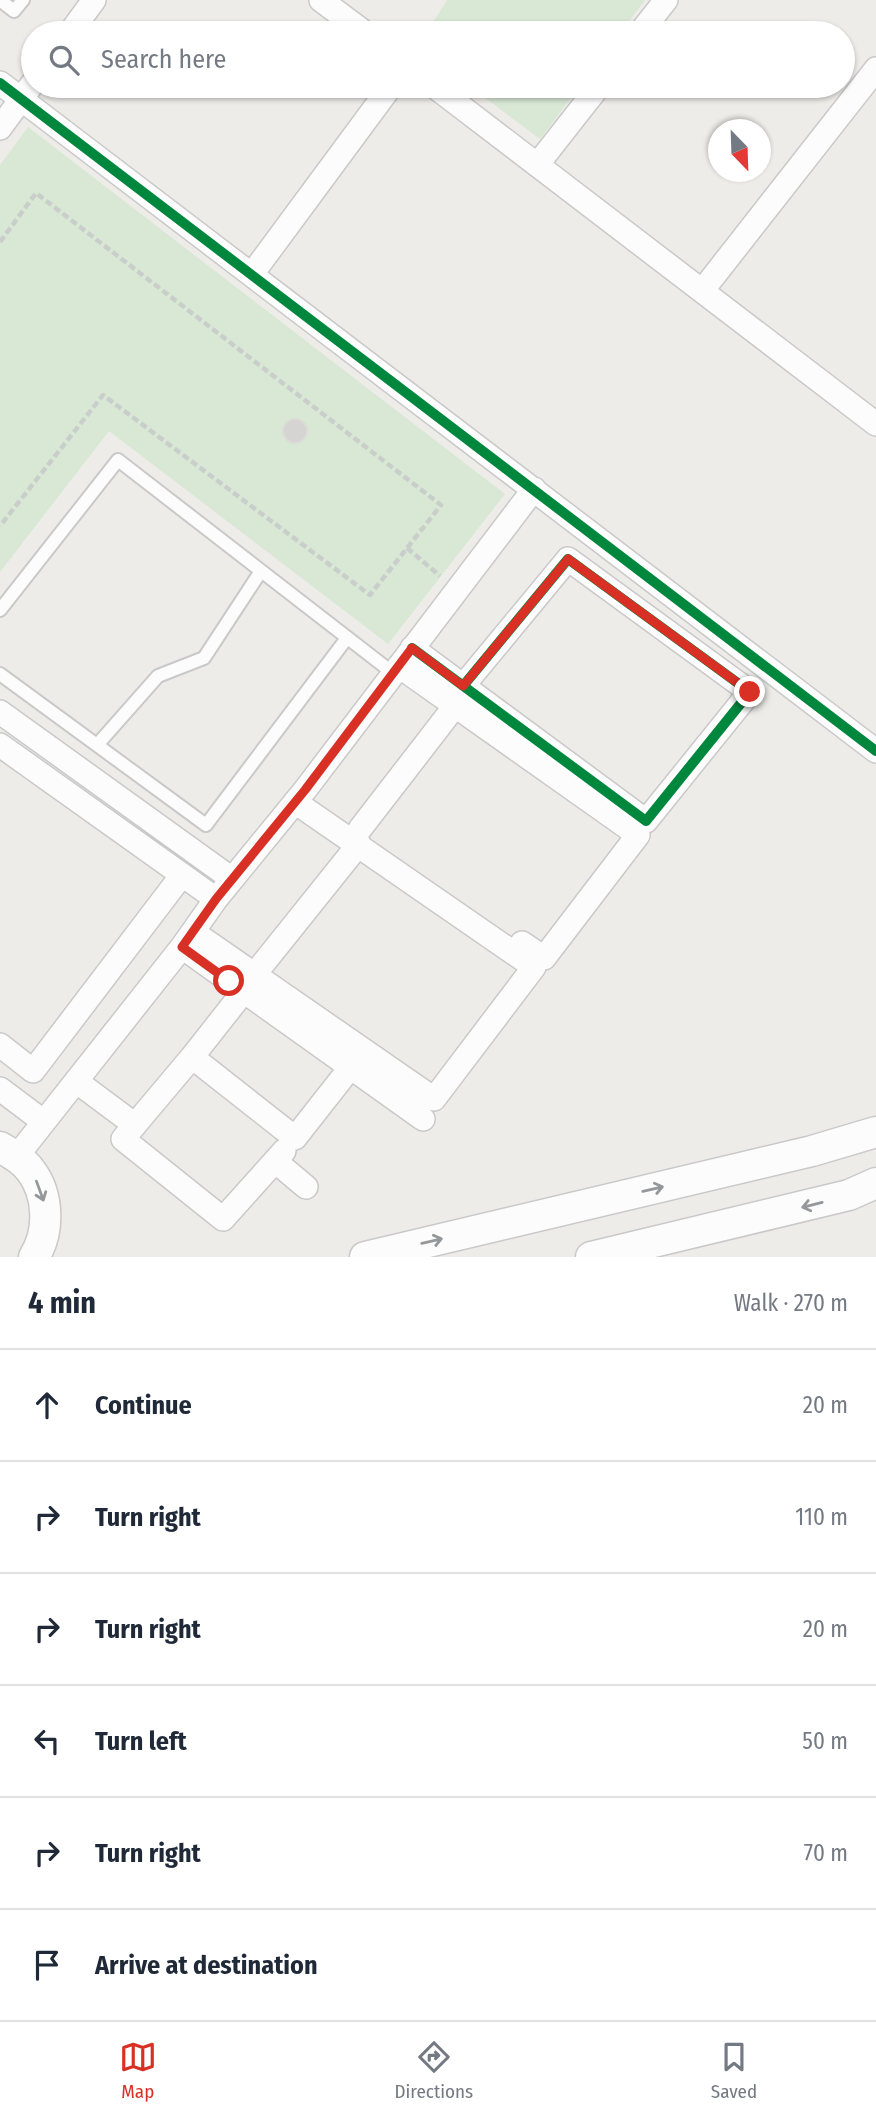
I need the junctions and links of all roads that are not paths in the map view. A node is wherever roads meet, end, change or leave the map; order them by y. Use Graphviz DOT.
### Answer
graph roads {
  1 [pos="0,0"];
  2 [pos="23,0"];
  3 [pos="94,0"];
  4 [pos="666,0"];
  5 [pos="337,5"];
  6 [pos="79,21"];
  7 [pos="353,21"];
  8 [pos="649,21"];
  9 [pos="876,69"];
  10 [pos="0,83"];
  11 [pos="21,89"];
  12 [pos="855,96"];
  13 [pos="22,98"];
  14 [pos="36,98"];
  15 [pos="382,98"];
  16 [pos="450,98"];
  17 [pos="590,98"];
  18 [pos="853,98"];
  19 [pos="0,128"];
  20 [pos="537,165"];
  21 [pos="253,274"];
  22 [pos="702,290"];
  23 [pos="876,424"];
  24 [pos="534,489"];
  25 [pos="261,571"];
  26 [pos="0,610"];
  27 [pos="347,638"];
  28 [pos="401,662"];
  29 [pos="0,674"];
  30 [pos="459,696"];
  31 [pos="0,712"];
  32 [pos="0,745"];
  33 [pos="97,745"];
  34 [pos="876,751"];
  35 [pos="300,796"];
  36 [pos="356,837"];
  37 [pos="182,875"];
  38 [pos="232,879"];
  39 [pos="216,899"];
  40 [pos="187,939"];
  41 [pos="247,978"];
  42 [pos="0,1045"];
  43 [pos="192,1057"];
  44 [pos="350,1068"];
  45 [pos="76,1081"];
  46 [pos="0,1089"];
  47 [pos="423,1119"];
  48 [pos="44,1122"];
  49 [pos="135,1125"];
  50 [pos="876,1132"];
  51 [pos="295,1138"];
  52 [pos="8,1152"];
  53 [pos="275,1161"];
  54 [pos="876,1183"];
  55 [pos="306,1187"];
  56 [pos="41,1255"];
  57 [pos="365,1257"];
  58 [pos="591,1257"];
  1 -- 2 [label="lane"];
  3 -- 6 [label="street"];
  4 -- 8 [label="street"];
  5 -- 7 [label="street"];
  9 -- 12 [label="street"];
  10 -- 11 [label="street"];
  13 -- 19 [label="street"];
  14 -- 21 [label="street"];
  15 -- 21 [label="street"];
  16 -- 20 [label="street"];
  17 -- 20 [label="street"];
  18 -- 22 [label="street"];
  20 -- 22 [label="street"];
  21 -- 24 [label="street"];
  22 -- 23 [label="street"];
  24 -- 28 [label="street"];
  24 -- 34 [label="street"];
  25 -- 26 [label="lane"];
  25 -- 27 [label="lane"];
  25 -- 33 [label="lane"];
  27 -- 28 [label="lane"];
  27 -- 33 [label="lane"];
  28 -- 30 [label="street"];
  28 -- 35 [label="street"];
  29 -- 33 [label="lane"];
  30 -- 30 [label="street"];
  30 -- 36 [label="street"];
  30 -- 36 [label="street"];
  31 -- 38 [label="street"];
  32 -- 37 [label="street"];
  35 -- 36 [label="street"];
  35 -- 38 [label="street"];
  36 -- 41 [label="street"];
  36 -- 41 [label="street"];
  37 -- 39 [label="street"];
  37 -- 42 [label="street"];
  38 -- 39 [label="street"];
  39 -- 40 [label="street"];
  40 -- 41 [label="street"];
  40 -- 45 [label="street"];
  41 -- 43 [label="street"];
  41 -- 44 [label="street"];
  43 -- 49 [label="street"];
  43 -- 51 [label="street"];
  44 -- 47 [label="street"];
  44 -- 51 [label="street"];
  45 -- 48 [label="street"];
  45 -- 49 [label="street"];
  46 -- 48 [label="street"];
  48 -- 52 [label="street"];
  49 -- 53 [label="street"];
  57 -- 50 [label="street, one-way"];
  51 -- 53 [label="street"];
  52 -- 56 [label="street, one-way"];
  53 -- 55 [label="street"];
  54 -- 58 [label="street, one-way"];
}
